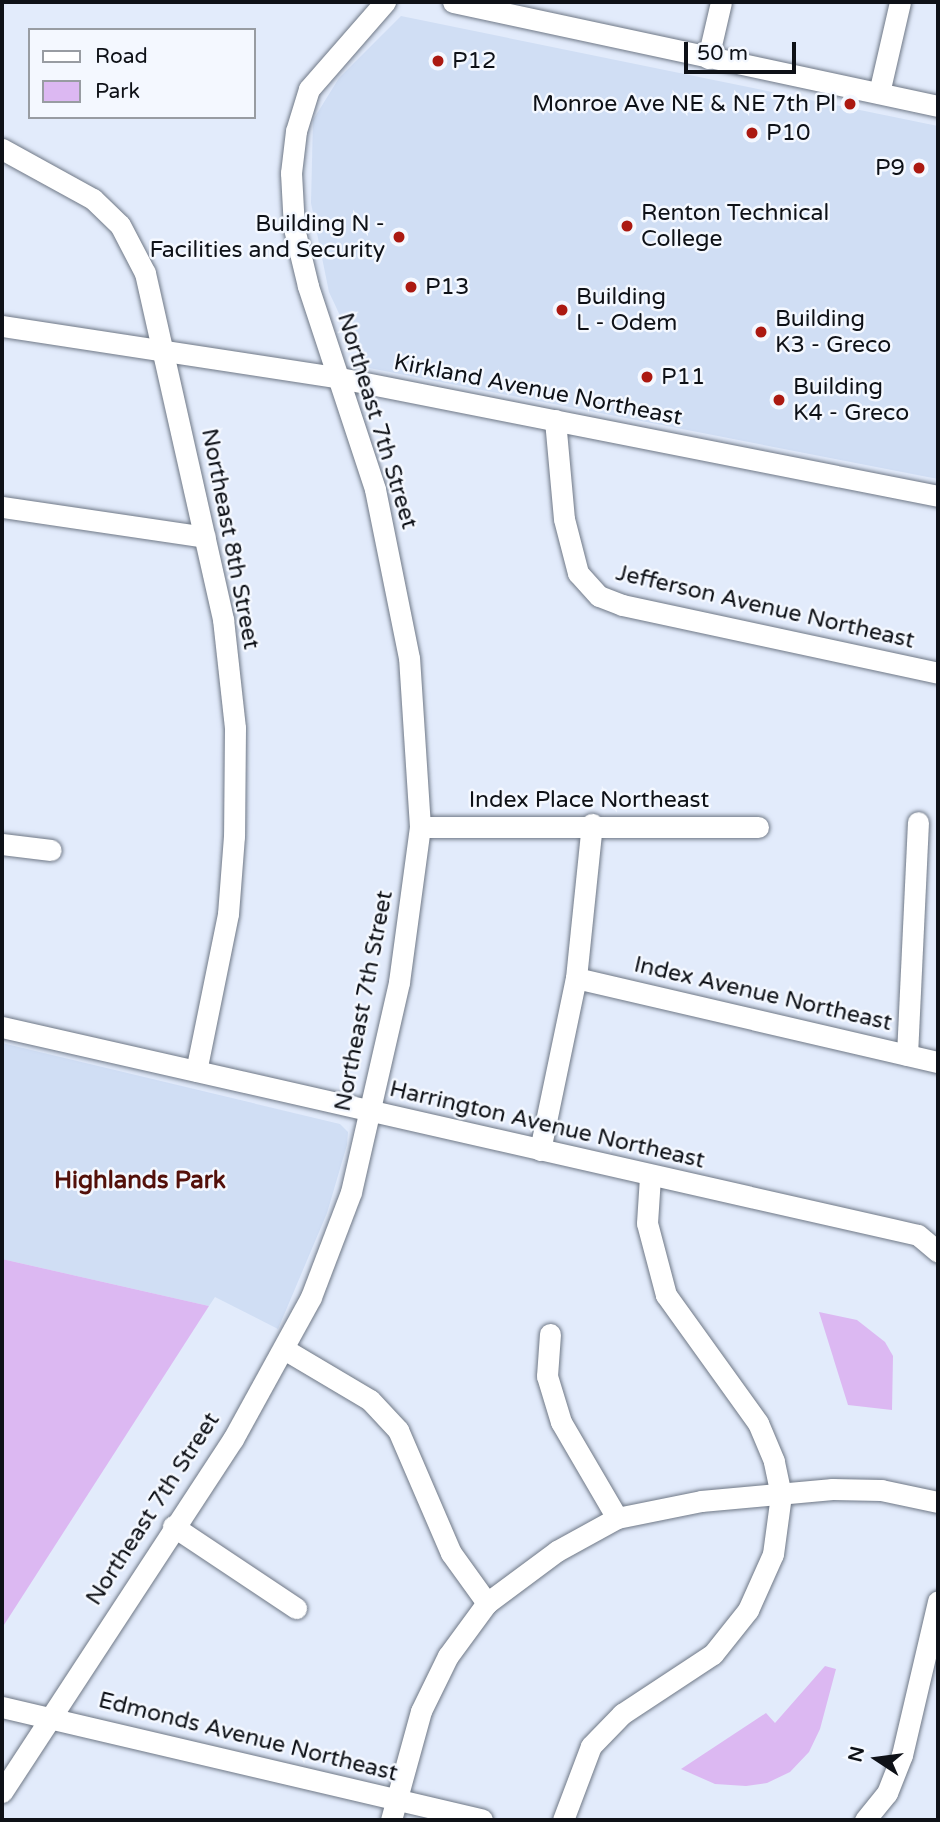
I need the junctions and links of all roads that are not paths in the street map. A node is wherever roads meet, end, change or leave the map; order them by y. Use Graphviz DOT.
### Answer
graph roads {
  1 [pos="385,2"];
  2 [pos="453,2"];
  3 [pos="721,2"];
  4 [pos="900,2"];
  5 [pos="709,58"];
  6 [pos="879,93"];
  7 [pos="938,106"];
  8 [pos="2,149"];
  9 [pos="2,326"];
  10 [pos="165,350"];
  11 [pos="340,378"];
  12 [pos="555,420"];
  13 [pos="938,496"];
  14 [pos="2,507"];
  15 [pos="205,537"];
  16 [pos="938,673"];
  17 [pos="918,822"];
  18 [pos="592,824"];
  19 [pos="420,827"];
  20 [pos="758,827"];
  21 [pos="2,844"];
  22 [pos="51,850"];
  23 [pos="917,859"];
  24 [pos="938,860"];
  25 [pos="576,978"];
  26 [pos="2,1027"];
  27 [pos="907,1055"];
  28 [pos="938,1062"];
  29 [pos="196,1071"];
  30 [pos="370,1111"];
  31 [pos="540,1150"];
  32 [pos="650,1176"];
  33 [pos="928,1235"];
  34 [pos="938,1252"];
  35 [pos="550,1334"];
  36 [pos="284,1349"];
  37 [pos="781,1495"];
  38 [pos="938,1502"];
  39 [pos="617,1518"];
  40 [pos="173,1526"];
  41 [pos="938,1601"];
  42 [pos="487,1603"];
  43 [pos="296,1608"];
  44 [pos="2,1707"];
  45 [pos="52,1716"];
  46 [pos="2,1792"];
  47 [pos="396,1799"];
  48 [pos="391,1820"];
  49 [pos="482,1820"];
  50 [pos="563,1820"];
  51 [pos="865,1820"];
  1 -- 11 [label="street, Northeast 7th Street"];
  2 -- 5 [label="street"];
  3 -- 5 [label="street"];
  4 -- 6 [label="street"];
  5 -- 6 [label="street"];
  6 -- 7 [label="street"];
  8 -- 10 [label="street, Northeast 8th Street"];
  9 -- 10 [label="street, Kirkland Avenue Northeast"];
  10 -- 11 [label="street, Kirkland Avenue Northeast"];
  10 -- 15 [label="street, Northeast 8th Street"];
  11 -- 12 [label="street, Kirkland Avenue Northeast"];
  11 -- 19 [label="street, Northeast 7th Street"];
  12 -- 13 [label="street, Kirkland Avenue Northeast"];
  12 -- 16 [label="street, Jefferson Avenue Northeast"];
  14 -- 15 [label="street"];
  15 -- 29 [label="street, Northeast 8th Street"];
  17 -- 23 [label="street"];
  18 -- 19 [label="street, Index Place Northeast"];
  18 -- 20 [label="street, Index Place Northeast"];
  18 -- 25 [label="street"];
  19 -- 30 [label="street, Northeast 7th Street"];
  21 -- 22 [label="street"];
  23 -- 24 [label="street"];
  23 -- 27 [label="street"];
  25 -- 27 [label="street, Index Avenue Northeast"];
  25 -- 31 [label="street"];
  26 -- 29 [label="street, Harrington Avenue Northeast"];
  27 -- 28 [label="street, Index Avenue Northeast"];
  29 -- 30 [label="street, Harrington Avenue Northeast"];
  30 -- 31 [label="street, Harrington Avenue Northeast"];
  30 -- 36 [label="street, Northeast 7th Street"];
  31 -- 32 [label="street, Harrington Avenue Northeast"];
  32 -- 33 [label="street, Harrington Avenue Northeast"];
  32 -- 37 [label="street"];
  33 -- 34 [label="street, Harrington Avenue Northeast"];
  35 -- 39 [label="street"];
  36 -- 40 [label="street, Northeast 7th Street"];
  36 -- 42 [label="street"];
  37 -- 38 [label="street"];
  37 -- 39 [label="street"];
  37 -- 50 [label="street"];
  39 -- 42 [label="street"];
  40 -- 43 [label="street"];
  40 -- 45 [label="street, Northeast 7th Street"];
  41 -- 51 [label="street"];
  42 -- 47 [label="street"];
  44 -- 45 [label="street, Edmonds Avenue Northeast"];
  45 -- 46 [label="street, Northeast 7th Street"];
  45 -- 47 [label="street, Edmonds Avenue Northeast"];
  47 -- 48 [label="street"];
  47 -- 49 [label="street, Edmonds Avenue Northeast"];
}
